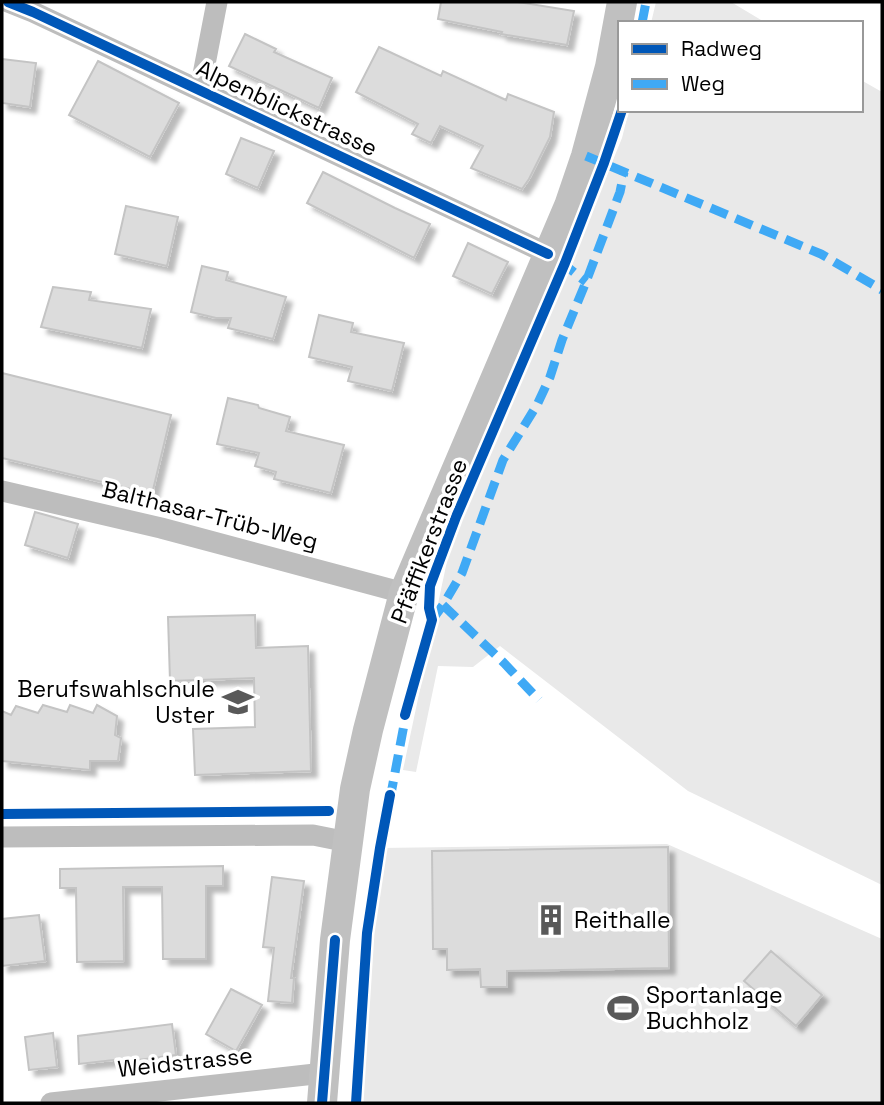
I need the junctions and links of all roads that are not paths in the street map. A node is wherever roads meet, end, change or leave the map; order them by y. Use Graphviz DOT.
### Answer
graph roads {
  1 [pos="8,2"];
  2 [pos="217,2"];
  3 [pos="622,2"];
  4 [pos="618,21"];
  5 [pos="618,24"];
  6 [pos="200,90"];
  7 [pos="548,254"];
  8 [pos="2,491"];
  9 [pos="404,593"];
  10 [pos="2,837"];
  11 [pos="348,842"];
  12 [pos="324,1073"];
  13 [pos="51,1103"];
  14 [pos="322,1103"];
  1 -- 6 [label="street, Alpenblickstrasse"];
  2 -- 6 [label="street"];
  3 -- 4 [label="main road, Pfäffikerstrasse"];
  5 -- 7 [label="main road, Pfäffikerstrasse"];
  6 -- 7 [label="street, Alpenblickstrasse"];
  7 -- 9 [label="main road, Pfäffikerstrasse"];
  8 -- 9 [label="street, Balthasar-Trüb-Weg"];
  9 -- 11 [label="main road, Pfäffikerstrasse"];
  10 -- 11 [label="street"];
  11 -- 12 [label="main road, Pfäffikerstrasse"];
  12 -- 13 [label="street, Weidstrasse"];
  12 -- 14 [label="main road, Pfäffikerstrasse"];
}
